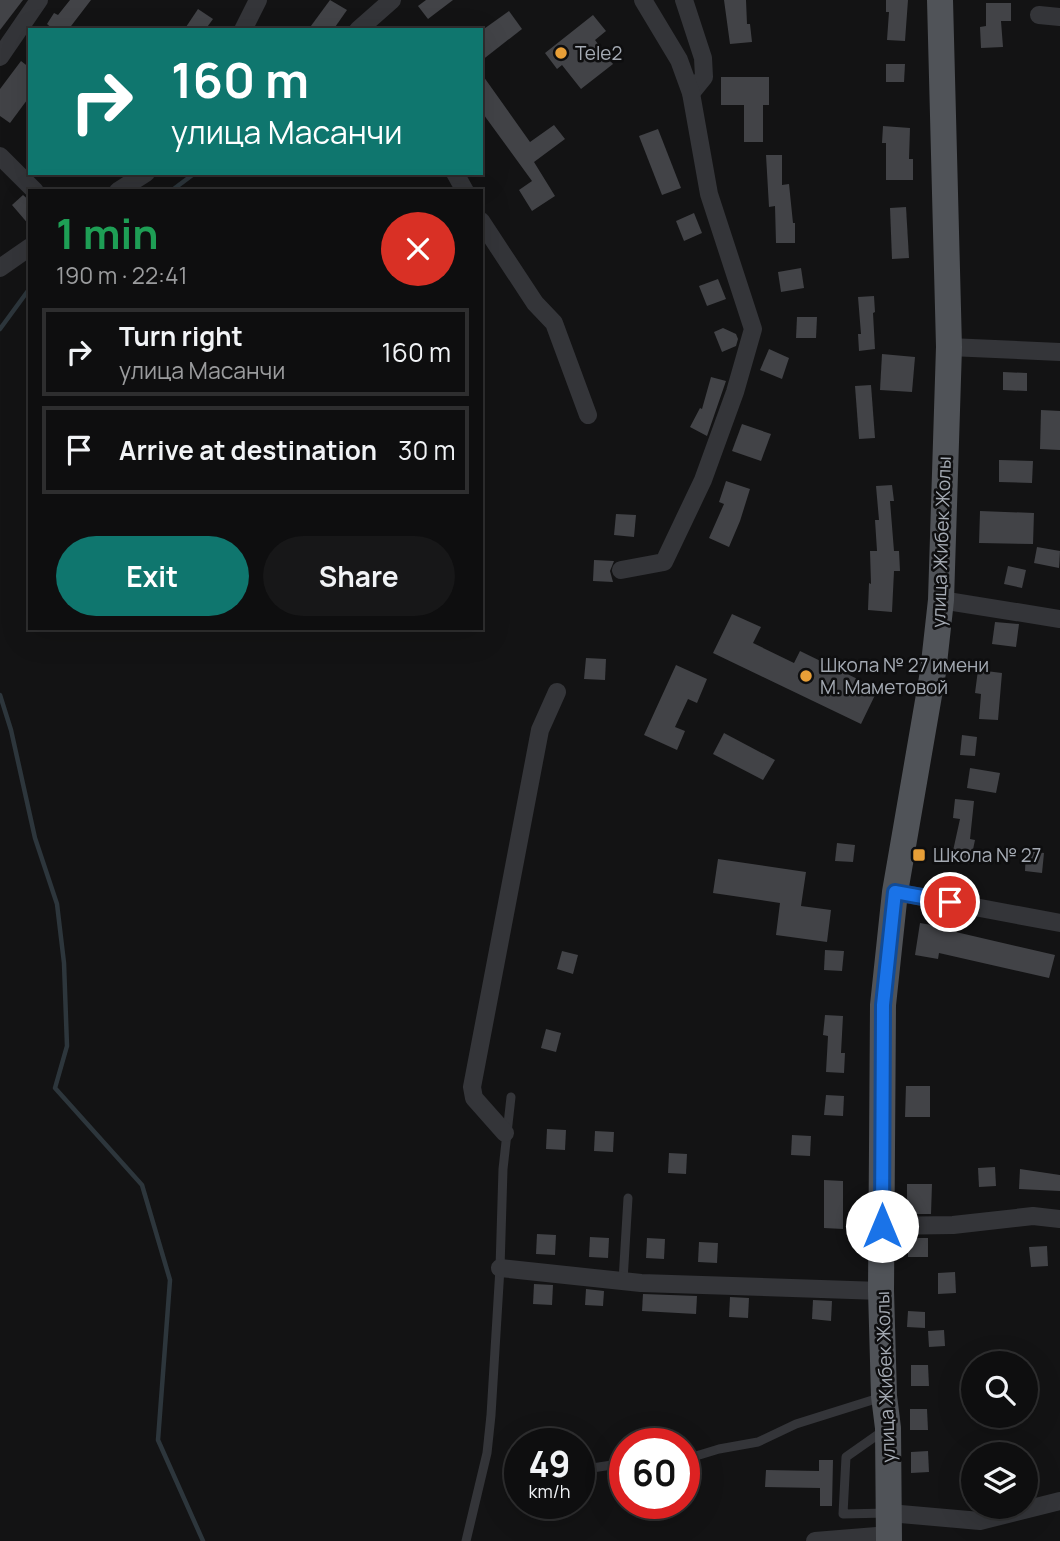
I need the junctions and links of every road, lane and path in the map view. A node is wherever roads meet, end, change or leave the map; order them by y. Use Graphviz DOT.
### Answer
graph roads {
  1 [pos="39,0"];
  2 [pos="258,0"];
  3 [pos="392,0"];
  4 [pos="643,0"];
  5 [pos="684,0"];
  6 [pos="940,0"];
  7 [pos="1039,15"];
  8 [pos="1060,18"];
  9 [pos="378,23"];
  10 [pos="244,28"];
  11 [pos="0,57"];
  12 [pos="691,93"];
  13 [pos="0,156"];
  14 [pos="143,175"];
  15 [pos="33,189"];
  16 [pos="121,189"];
  17 [pos="483,224"];
  18 [pos="28,248"];
  19 [pos="0,268"];
  20 [pos="949,348"];
  21 [pos="1060,352"];
  22 [pos="588,415"];
  23 [pos="621,570"];
  24 [pos="941,600"];
  25 [pos="1060,619"];
  26 [pos="557,692"];
  27 [pos="895,892"];
  28 [pos="1060,923"];
  29 [pos="511,1097"];
  30 [pos="505,1133"];
  31 [pos="628,1198"];
  32 [pos="1060,1219"];
  33 [pos="882,1226"];
  34 [pos="500,1268"];
  35 [pos="623,1281"];
  36 [pos="881,1291"];
  37 [pos="884,1396"];
  38 [pos="888,1428"];
  39 [pos="700,1455"];
  40 [pos="1060,1501"];
  41 [pos="889,1529"];
  42 [pos="466,1541"];
  43 [pos="815,1541"];
  1 -- 11 [label="street"];
  2 -- 10 [label="street"];
  3 -- 9 [label="street"];
  4 -- 12 [label="street"];
  5 -- 12 [label="street"];
  6 -- 20 [label="main road, улица Жибек Жолы"];
  7 -- 8 [label="street"];
  12 -- 23 [label="street"];
  13 -- 15 [label="street"];
  14 -- 16 [label="street"];
  17 -- 22 [label="street"];
  18 -- 19 [label="street"];
  20 -- 21 [label="street"];
  20 -- 24 [label="main road, улица Жибек Жолы"];
  24 -- 25 [label="street"];
  24 -- 27 [label="main road, улица Жибек Жолы"];
  26 -- 30 [label="street"];
  27 -- 28 [label="street"];
  27 -- 33 [label="main road, улица Жибек Жолы"];
  29 -- 30 [label="lane"];
  30 -- 34 [label="lane"];
  31 -- 35 [label="lane"];
  32 -- 33 [label="street"];
  33 -- 36 [label="main road, улица Жибек Жолы"];
  34 -- 35 [label="street"];
  34 -- 42 [label="lane"];
  35 -- 36 [label="street"];
  36 -- 37 [label="main road, улица Жибек Жолы"];
  37 -- 38 [label="main road, улица Жибек Жолы"];
  37 -- 39 [label="lane"];
  38 -- 41 [label="main road, улица Жибек Жолы"];
  38 -- 41 [label="lane"];
  40 -- 41 [label="street"];
  41 -- 43 [label="street"];
}
